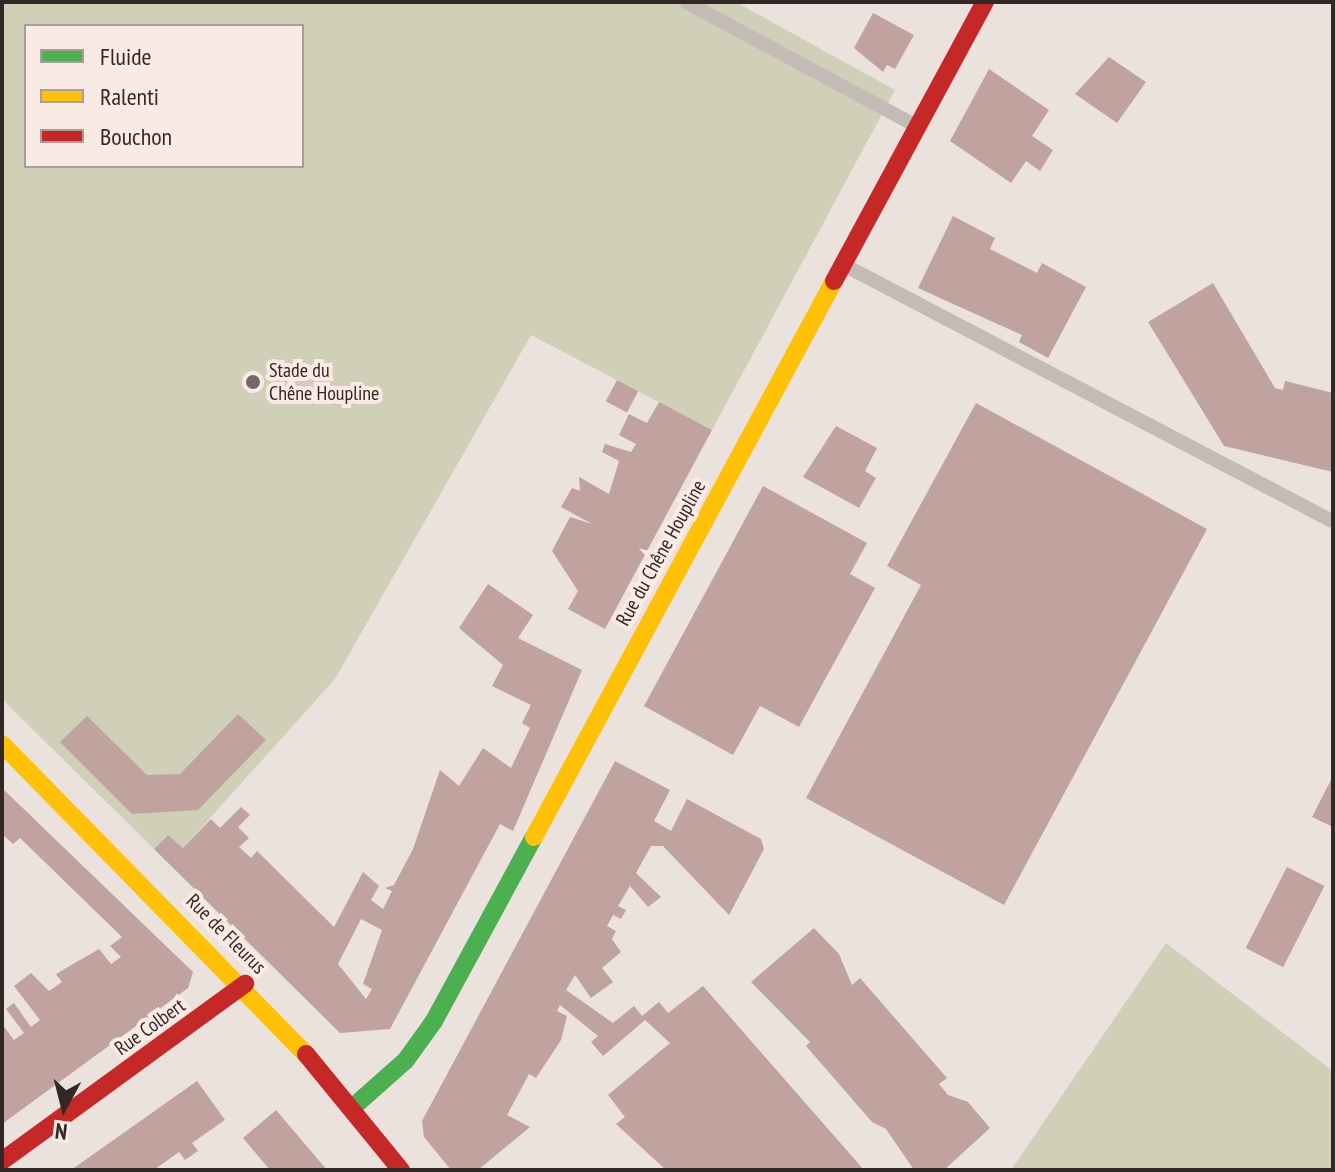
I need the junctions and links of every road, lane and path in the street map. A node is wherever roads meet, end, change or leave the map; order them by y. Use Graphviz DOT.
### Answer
graph roads {
  1 [pos="686,2"];
  2 [pos="985,2"];
  3 [pos="918,127"];
  4 [pos="843,265"];
  5 [pos="1332,521"];
  6 [pos="2,744"];
  7 [pos="245,984"];
  8 [pos="352,1108"];
  9 [pos="2,1161"];
  10 [pos="401,1170"];
  1 -- 3 [label="lane"];
  2 -- 3 [label="street, Rue du Chêne Houpline"];
  3 -- 4 [label="street, Rue du Chêne Houpline"];
  4 -- 5 [label="lane"];
  4 -- 8 [label="street, Rue du Chêne Houpline"];
  6 -- 7 [label="street, Rue de Fleurus"];
  7 -- 8 [label="street, Rue de Fleurus"];
  7 -- 9 [label="street, Rue Colbert"];
  8 -- 10 [label="street, Rue de Fleurus"];
}
